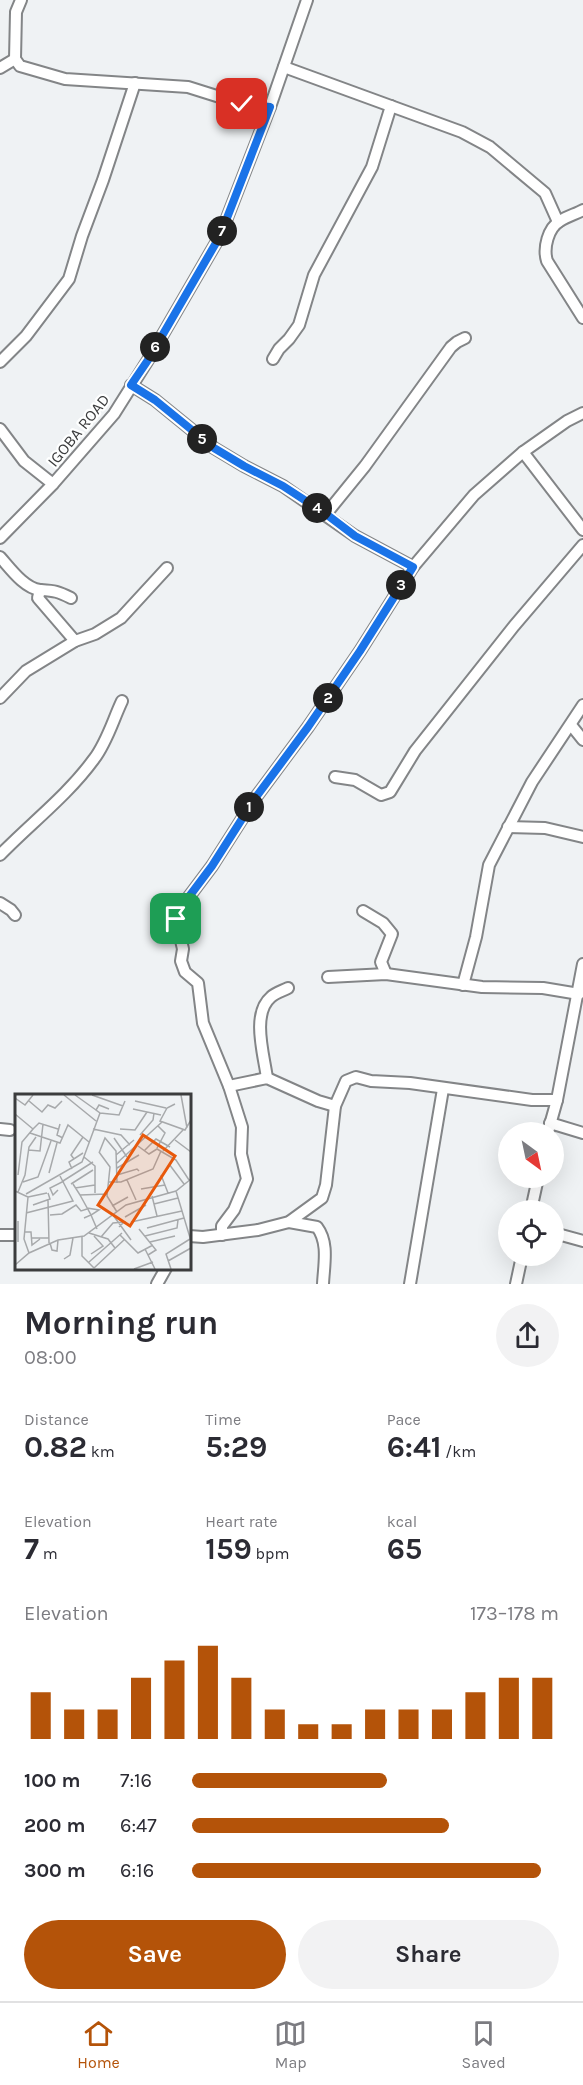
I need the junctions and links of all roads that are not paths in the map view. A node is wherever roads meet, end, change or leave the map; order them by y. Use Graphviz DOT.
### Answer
graph roads {
  1 [pos="21,0"];
  2 [pos="307,0"];
  3 [pos="15,59"];
  4 [pos="284,67"];
  5 [pos="0,68"];
  6 [pos="135,82"];
  7 [pos="391,106"];
  8 [pos="270,107"];
  9 [pos="583,210"];
  10 [pos="558,222"];
  11 [pos="583,318"];
  12 [pos="465,338"];
  13 [pos="273,359"];
  14 [pos="0,362"];
  15 [pos="131,385"];
  16 [pos="583,413"];
  17 [pos="0,429"];
  18 [pos="523,452"];
  19 [pos="53,484"];
  20 [pos="326,514"];
  21 [pos="583,530"];
  22 [pos="0,538"];
  23 [pos="583,545"];
  24 [pos="0,557"];
  25 [pos="413,567"];
  26 [pos="167,568"];
  27 [pos="40,590"];
  28 [pos="71,598"];
  29 [pos="75,641"];
  30 [pos="0,698"];
  31 [pos="122,701"];
  32 [pos="583,705"];
  33 [pos="571,725"];
  34 [pos="583,740"];
  35 [pos="335,777"];
  36 [pos="508,827"];
  37 [pos="583,837"];
  38 [pos="0,855"];
  39 [pos="0,903"];
  40 [pos="363,910"];
  41 [pos="15,915"];
  42 [pos="583,964"];
  43 [pos="386,974"];
  44 [pos="328,977"];
  45 [pos="463,985"];
  46 [pos="288,988"];
  47 [pos="579,994"];
  48 [pos="267,1078"];
  49 [pos="229,1086"];
  50 [pos="443,1089"];
  51 [pos="557,1100"];
  52 [pos="335,1106"];
  53 [pos="551,1122"];
  54 [pos="564,1130"];
  55 [pos="583,1133"];
  56 [pos="289,1222"];
  57 [pos="222,1235"];
  58 [pos="190,1236"];
  59 [pos="564,1236"];
  60 [pos="203,1237"];
  61 [pos="583,1241"];
  62 [pos="190,1245"];
  63 [pos="520,1266"];
  64 [pos="323,1284"];
  65 [pos="410,1284"];
  66 [pos="516,1284"];
  1 -- 3 [label="street"];
  2 -- 4 [label="street, IGOBA ROAD"];
  3 -- 5 [label="street"];
  3 -- 6 [label="street"];
  4 -- 7 [label="street"];
  4 -- 8 [label="street, IGOBA ROAD"];
  6 -- 8 [label="street"];
  6 -- 14 [label="street"];
  7 -- 10 [label="street"];
  7 -- 13 [label="street"];
  8 -- 15 [label="street, IGOBA ROAD"];
  9 -- 10 [label="street"];
  10 -- 11 [label="street"];
  12 -- 20 [label="street"];
  15 -- 19 [label="street, IGOBA ROAD"];
  15 -- 20 [label="street"];
  16 -- 18 [label="street"];
  17 -- 19 [label="street"];
  18 -- 21 [label="street"];
  18 -- 25 [label="street"];
  19 -- 22 [label="street, IGOBA ROAD"];
  20 -- 25 [label="street"];
  23 -- 35 [label="street"];
  24 -- 27 [label="street"];
  25 -- 49 [label="street"];
  26 -- 29 [label="street"];
  27 -- 28 [label="street"];
  27 -- 29 [label="street"];
  29 -- 30 [label="street"];
  31 -- 38 [label="street"];
  32 -- 33 [label="street"];
  33 -- 34 [label="street"];
  33 -- 36 [label="street"];
  36 -- 37 [label="street"];
  36 -- 45 [label="street"];
  39 -- 41 [label="street"];
  40 -- 43 [label="street"];
  42 -- 47 [label="street"];
  43 -- 44 [label="street"];
  43 -- 45 [label="street"];
  45 -- 47 [label="street"];
  46 -- 48 [label="street"];
  47 -- 51 [label="street"];
  48 -- 49 [label="street"];
  48 -- 52 [label="street"];
  49 -- 57 [label="street"];
  50 -- 51 [label="street"];
  50 -- 52 [label="street"];
  50 -- 65 [label="street"];
  51 -- 53 [label="street"];
  52 -- 56 [label="street"];
  54 -- 55 [label="street"];
  56 -- 57 [label="street"];
  56 -- 64 [label="street"];
  57 -- 60 [label="street"];
  58 -- 60 [label="street"];
  59 -- 61 [label="street"];
  60 -- 62 [label="street"];
  63 -- 66 [label="street"];
}
